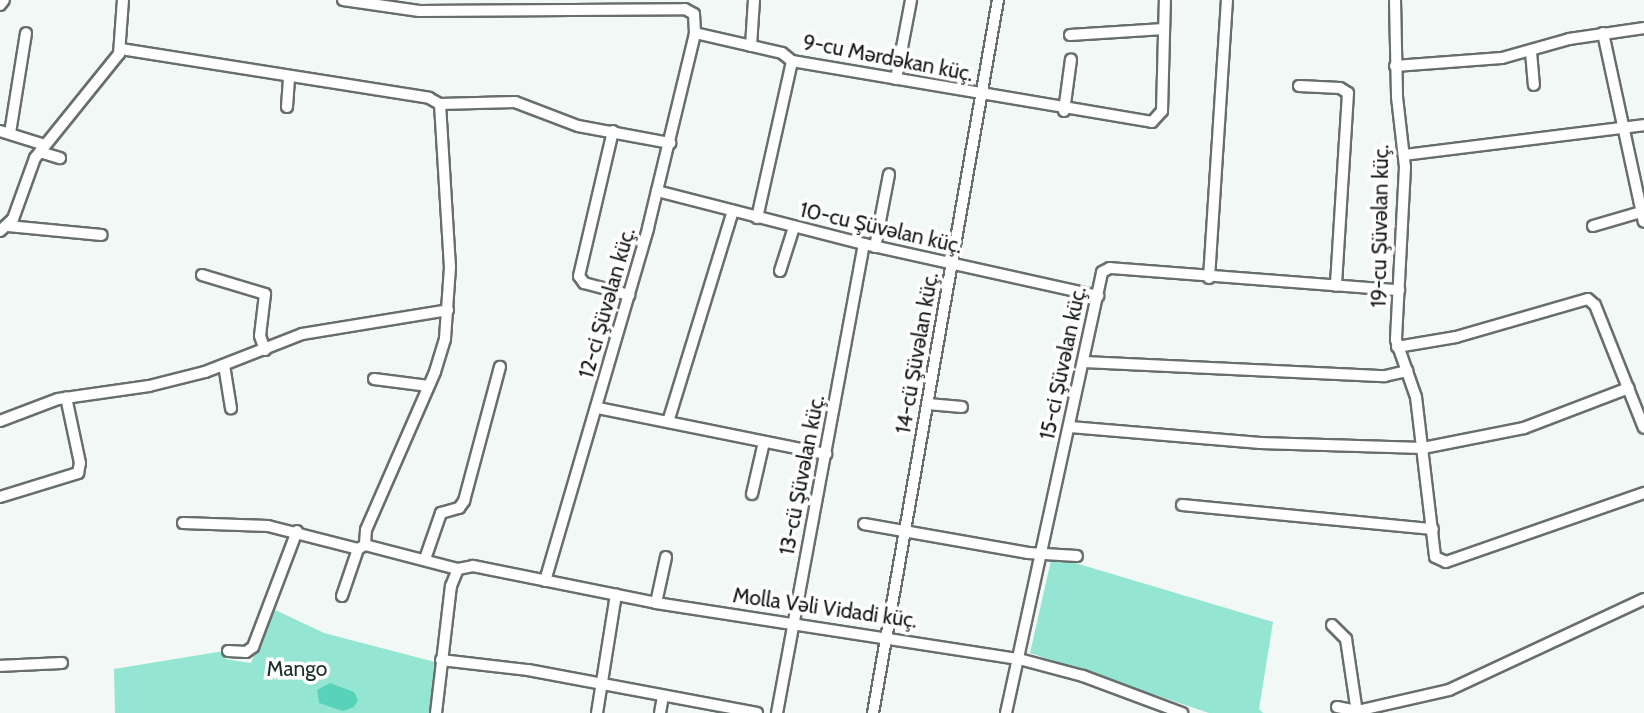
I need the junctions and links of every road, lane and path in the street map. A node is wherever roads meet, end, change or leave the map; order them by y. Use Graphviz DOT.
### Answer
graph roads {
  1 [pos="4,0"];
  2 [pos="123,0"];
  3 [pos="343,0"];
  4 [pos="754,0"];
  5 [pos="911,0"];
  6 [pos="998,0"];
  7 [pos="1165,0"];
  8 [pos="1227,0"];
  9 [pos="1395,0"];
  10 [pos="371,3"];
  11 [pos="0,5"];
  12 [pos="1644,27"];
  13 [pos="1164,29"];
  14 [pos="26,33"];
  15 [pos="695,33"];
  16 [pos="1603,33"];
  17 [pos="1070,35"];
  18 [pos="751,46"];
  19 [pos="121,49"];
  20 [pos="1531,52"];
  21 [pos="1072,59"];
  22 [pos="792,61"];
  23 [pos="1395,66"];
  24 [pos="289,78"];
  25 [pos="896,79"];
  26 [pos="1534,85"];
  27 [pos="1299,86"];
  28 [pos="982,96"];
  29 [pos="440,104"];
  30 [pos="287,107"];
  31 [pos="1064,111"];
  32 [pos="1644,125"];
  33 [pos="1622,129"];
  34 [pos="613,131"];
  35 [pos="5,132"];
  36 [pos="670,143"];
  37 [pos="43,148"];
  38 [pos="1404,155"];
  39 [pos="60,158"];
  40 [pos="889,174"];
  41 [pos="657,191"];
  42 [pos="733,211"];
  43 [pos="1642,217"];
  44 [pos="757,218"];
  45 [pos="1593,226"];
  46 [pos="794,227"];
  47 [pos="4,229"];
  48 [pos="102,235"];
  49 [pos="864,244"];
  50 [pos="875,247"];
  51 [pos="951,264"];
  52 [pos="780,271"];
  53 [pos="202,275"];
  54 [pos="1209,278"];
  55 [pos="1336,286"];
  56 [pos="1399,290"];
  57 [pos="629,295"];
  58 [pos="1098,296"];
  59 [pos="448,310"];
  60 [pos="1396,347"];
  61 [pos="265,350"];
  62 [pos="1084,362"];
  63 [pos="224,365"];
  64 [pos="500,367"];
  65 [pos="1407,371"];
  66 [pos="374,379"];
  67 [pos="429,386"];
  68 [pos="1629,388"];
  69 [pos="66,397"];
  70 [pos="928,404"];
  71 [pos="962,407"];
  72 [pos="231,408"];
  73 [pos="598,408"];
  74 [pos="0,421"];
  75 [pos="668,422"];
  76 [pos="1070,427"];
  77 [pos="1644,428"];
  78 [pos="764,442"];
  79 [pos="1423,448"];
  80 [pos="826,454"];
  81 [pos="1644,493"];
  82 [pos="752,494"];
  83 [pos="0,497"];
  84 [pos="1182,505"];
  85 [pos="183,523"];
  86 [pos="863,524"];
  87 [pos="1433,529"];
  88 [pos="297,531"];
  89 [pos="905,531"];
  90 [pos="362,547"];
  91 [pos="1043,553"];
  92 [pos="1077,556"];
  93 [pos="666,557"];
  94 [pos="425,559"];
  95 [pos="458,569"];
  96 [pos="545,581"];
  97 [pos="616,595"];
  98 [pos="342,596"];
  99 [pos="1644,599"];
  100 [pos="656,603"];
  101 [pos="793,625"];
  102 [pos="1332,625"];
  103 [pos="886,637"];
  104 [pos="228,651"];
  105 [pos="1019,659"];
  106 [pos="441,660"];
  107 [pos="62,663"];
  108 [pos="0,666"];
  109 [pos="600,683"];
  110 [pos="663,696"];
  111 [pos="1337,707"];
  112 [pos="1357,712"];
  113 [pos="436,713"];
  114 [pos="597,713"];
  115 [pos="660,713"];
  116 [pos="757,713"];
  117 [pos="777,713"];
  118 [pos="873,713"];
  119 [pos="1006,713"];
  120 [pos="1182,713"];
  1 -- 11 [label="street"];
  2 -- 19 [label="street"];
  3 -- 10 [label="street"];
  4 -- 18 [label="street"];
  5 -- 25 [label="street"];
  6 -- 28 [label="street, 14-cü Şüvəlan küç."];
  7 -- 13 [label="street, 9-cu Mərdəkan küç."];
  8 -- 54 [label="street"];
  9 -- 23 [label="street, 19-cu Şüvəlan küç."];
  10 -- 15 [label="street"];
  12 -- 16 [label="street"];
  13 -- 17 [label="street"];
  13 -- 31 [label="street, 9-cu Mərdəkan küç."];
  14 -- 35 [label="street"];
  15 -- 18 [label="street, 9-cu Mərdəkan küç."];
  15 -- 36 [label="street, 12-ci Şüvəlan küç."];
  16 -- 20 [label="street"];
  16 -- 33 [label="street"];
  18 -- 22 [label="street, 9-cu Mərdəkan küç."];
  19 -- 24 [label="street"];
  19 -- 37 [label="street"];
  20 -- 23 [label="street"];
  20 -- 26 [label="street"];
  21 -- 31 [label="street"];
  22 -- 25 [label="street, 9-cu Mərdəkan küç."];
  22 -- 44 [label="street"];
  23 -- 38 [label="street, 19-cu Şüvəlan küç."];
  24 -- 29 [label="street"];
  24 -- 30 [label="street"];
  25 -- 28 [label="street, 9-cu Mərdəkan küç."];
  27 -- 55 [label="street"];
  28 -- 31 [label="street, 9-cu Mərdəkan küç."];
  28 -- 51 [label="street, 14-cü Şüvəlan küç."];
  29 -- 34 [label="street"];
  29 -- 59 [label="street"];
  32 -- 33 [label="street"];
  33 -- 38 [label="street"];
  33 -- 43 [label="street"];
  34 -- 36 [label="street"];
  34 -- 57 [label="street"];
  35 -- 37 [label="street"];
  36 -- 41 [label="street, 12-ci Şüvəlan küç."];
  37 -- 39 [label="street"];
  37 -- 47 [label="street"];
  38 -- 56 [label="street, 19-cu Şüvəlan küç."];
  40 -- 50 [label="street"];
  41 -- 42 [label="street, 10-cu Şüvəlan küç."];
  41 -- 57 [label="street, 12-ci Şüvəlan küç."];
  42 -- 44 [label="street, 10-cu Şüvəlan küç."];
  42 -- 75 [label="street"];
  43 -- 45 [label="street"];
  44 -- 46 [label="street, 10-cu Şüvəlan küç."];
  46 -- 49 [label="street, 10-cu Şüvəlan küç."];
  46 -- 52 [label="street"];
  47 -- 48 [label="street"];
  49 -- 50 [label="street, 10-cu Şüvəlan küç."];
  49 -- 80 [label="street, 13-cü Şüvəlan küç."];
  50 -- 51 [label="street, 10-cu Şüvəlan küç."];
  51 -- 58 [label="street, 10-cu Şüvəlan küç."];
  51 -- 70 [label="street, 14-cü Şüvəlan küç."];
  53 -- 61 [label="street"];
  54 -- 55 [label="street, 15-ci Şüvəlan küç."];
  54 -- 58 [label="street, 15-ci Şüvəlan küç."];
  55 -- 56 [label="street, 15-ci Şüvəlan küç."];
  56 -- 60 [label="street, 19-cu Şüvəlan küç."];
  57 -- 73 [label="street, 12-ci Şüvəlan küç."];
  58 -- 62 [label="street, 15-ci Şüvəlan küç."];
  59 -- 61 [label="street"];
  59 -- 67 [label="street"];
  60 -- 65 [label="street, 19-cu Şüvəlan küç."];
  60 -- 68 [label="street"];
  61 -- 63 [label="street"];
  62 -- 65 [label="street"];
  62 -- 76 [label="street, 15-ci Şüvəlan küç."];
  63 -- 69 [label="street"];
  63 -- 72 [label="street"];
  64 -- 94 [label="street"];
  65 -- 79 [label="street, 19-cu Şüvəlan küç."];
  66 -- 67 [label="street"];
  67 -- 90 [label="street"];
  68 -- 77 [label="street"];
  68 -- 79 [label="street"];
  69 -- 74 [label="street"];
  69 -- 83 [label="street"];
  70 -- 71 [label="street"];
  70 -- 89 [label="street, 14-cü Şüvəlan küç."];
  73 -- 75 [label="street"];
  73 -- 96 [label="street, 12-ci Şüvəlan küç."];
  75 -- 78 [label="street"];
  76 -- 79 [label="street"];
  76 -- 91 [label="street, 15-ci Şüvəlan küç."];
  78 -- 80 [label="street"];
  78 -- 82 [label="street"];
  79 -- 87 [label="street, 19-cu Şüvəlan küç."];
  80 -- 101 [label="street, 13-cü Şüvəlan küç."];
  81 -- 87 [label="street, 19-cu Şüvəlan küç."];
  84 -- 87 [label="street"];
  85 -- 88 [label="street, Molla Vəli Vidadi küç."];
  86 -- 89 [label="street"];
  88 -- 90 [label="street, Molla Vəli Vidadi küç."];
  88 -- 104 [label="street"];
  89 -- 91 [label="street"];
  89 -- 103 [label="street, 14-cü Şüvəlan küç."];
  90 -- 94 [label="street, Molla Vəli Vidadi küç."];
  90 -- 98 [label="street"];
  91 -- 92 [label="street"];
  91 -- 105 [label="street, 15-ci Şüvəlan küç."];
  93 -- 100 [label="street"];
  94 -- 95 [label="street, Molla Vəli Vidadi küç."];
  95 -- 96 [label="street, Molla Vəli Vidadi küç."];
  95 -- 106 [label="street"];
  96 -- 97 [label="street, Molla Vəli Vidadi küç."];
  97 -- 100 [label="street, Molla Vəli Vidadi küç."];
  97 -- 109 [label="street"];
  99 -- 112 [label="street"];
  100 -- 101 [label="street, Molla Vəli Vidadi küç."];
  101 -- 103 [label="street, Molla Vəli Vidadi küç."];
  101 -- 117 [label="street, 13-cü Şüvəlan küç."];
  102 -- 112 [label="street"];
  103 -- 105 [label="street, Molla Vəli Vidadi küç."];
  103 -- 118 [label="street, 14-cü Şüvəlan küç."];
  105 -- 119 [label="street, 15-ci Şüvəlan küç."];
  105 -- 120 [label="street, Molla Vəli Vidadi küç."];
  106 -- 109 [label="street"];
  106 -- 113 [label="street"];
  107 -- 108 [label="street"];
  109 -- 110 [label="street"];
  109 -- 114 [label="street"];
  110 -- 115 [label="street"];
  110 -- 116 [label="street"];
  111 -- 112 [label="street"];
}
